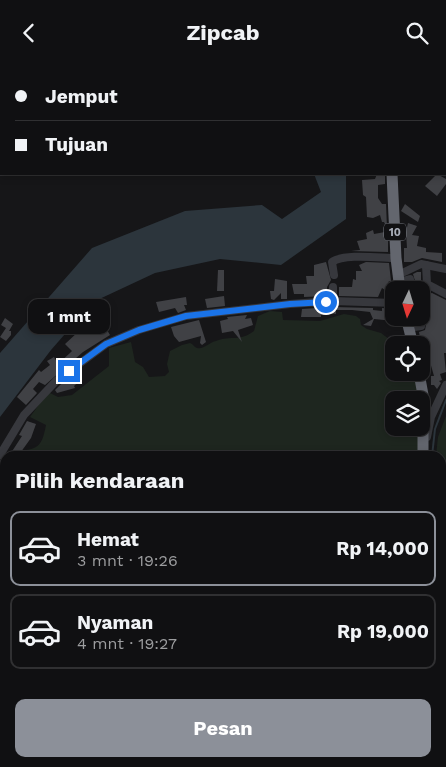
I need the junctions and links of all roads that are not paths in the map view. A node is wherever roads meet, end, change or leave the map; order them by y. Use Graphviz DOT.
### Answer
graph roads {
  1 [pos="392,175"];
  2 [pos="396,258"];
  3 [pos="426,265"];
  4 [pos="446,269"];
  5 [pos="334,275"];
  6 [pos="402,281"];
  7 [pos="333,287"];
  8 [pos="446,294"];
  9 [pos="333,301"];
  10 [pos="385,303"];
  11 [pos="420,381"];
  12 [pos="446,385"];
  13 [pos="2,451"];
  14 [pos="423,451"];
  15 [pos="423,451"];
  1 -- 2 [label="highway, 10"];
  2 -- 5 [label="street"];
  2 -- 6 [label="highway, 10"];
  3 -- 4 [label="street"];
  3 -- 6 [label="street"];
  3 -- 8 [label="street"];
  7 -- 9 [label="street"];
  9 -- 10 [label="street"];
  9 -- 13 [label="street"];
  11 -- 14 [label="highway"];
  12 -- 15 [label="street"];
}
